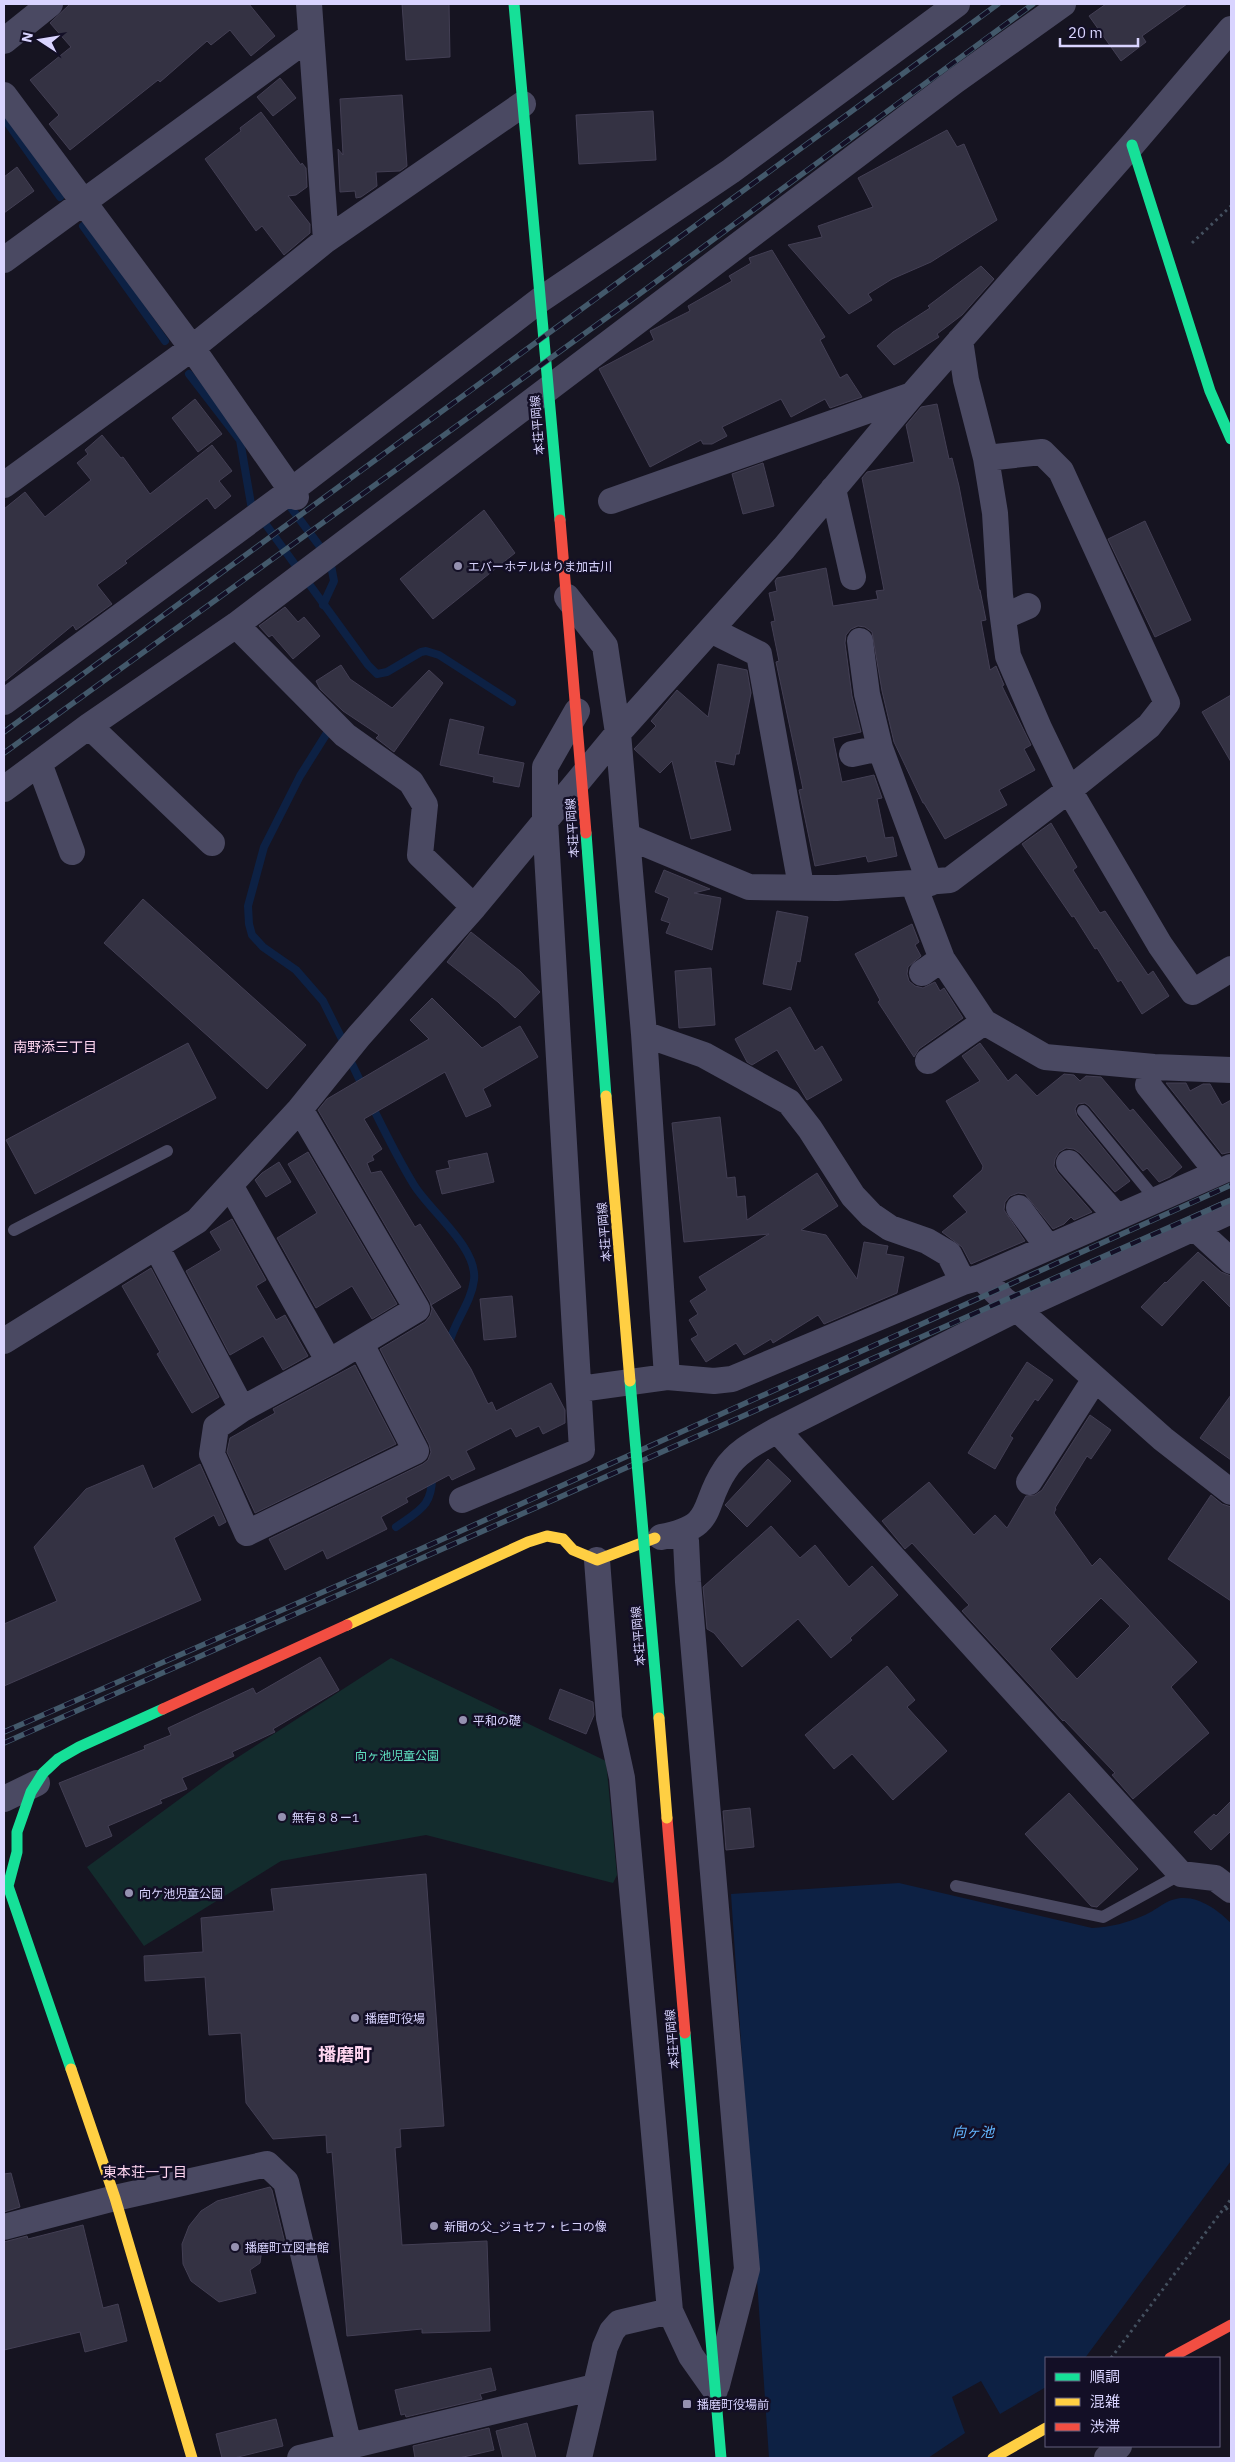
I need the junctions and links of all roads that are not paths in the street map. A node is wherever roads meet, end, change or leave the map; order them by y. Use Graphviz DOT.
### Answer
graph roads {
  1 [pos="50,4"];
  2 [pos="309,4"];
  3 [pos="514,4"];
  4 [pos="957,4"];
  5 [pos="1063,4"];
  6 [pos="1231,29"];
  7 [pos="311,36"];
  8 [pos="4,41"];
  9 [pos="4,95"];
  10 [pos="523,104"];
  11 [pos="1132,145"];
  12 [pos="85,201"];
  13 [pos="326,240"];
  14 [pos="4,260"];
  15 [pos="540,300"];
  16 [pos="960,340"];
  17 [pos="192,348"];
  18 [pos="547,390"];
  19 [pos="912,395"];
  20 [pos="1231,439"];
  21 [pos="986,458"];
  22 [pos="4,485"];
  23 [pos="833,489"];
  24 [pos="294,494"];
  25 [pos="611,501"];
  26 [pos="853,577"];
  27 [pos="567,597"];
  28 [pos="1028,606"];
  29 [pos="1003,617"];
  30 [pos="236,625"];
  31 [pos="711,630"];
  32 [pos="860,641"];
  33 [pos="4,702"];
  34 [pos="577,710"];
  35 [pos="89,726"];
  36 [pos="618,733"];
  37 [pos="880,748"];
  38 [pos="852,754"];
  39 [pos="38,763"];
  40 [pos="582,776"];
  41 [pos="4,788"];
  42 [pos="1070,790"];
  43 [pos="545,820"];
  44 [pos="628,837"];
  45 [pos="212,843"];
  46 [pos="72,852"];
  47 [pos="921,883"];
  48 [pos="801,886"];
  49 [pos="474,907"];
  50 [pos="1231,969"];
  51 [pos="984,1022"];
  52 [pos="644,1034"];
  53 [pos="928,1061"];
  54 [pos="1231,1070"];
  55 [pos="1148,1084"];
  56 [pos="300,1109"];
  57 [pos="1083,1111"];
  58 [pos="167,1151"];
  59 [pos="1069,1163"];
  60 [pos="1224,1170"];
  61 [pos="230,1185"];
  62 [pos="1156,1200"];
  63 [pos="1019,1208"];
  64 [pos="1231,1211"];
  65 [pos="1117,1217"];
  66 [pos="1195,1228"];
  67 [pos="14,1230"];
  68 [pos="1048,1247"];
  69 [pos="156,1248"];
  70 [pos="1231,1261"];
  71 [pos="972,1279"];
  72 [pos="1017,1309"];
  73 [pos="4,1341"];
  74 [pos="361,1344"];
  75 [pos="329,1362"];
  76 [pos="667,1376"];
  77 [pos="1095,1379"];
  78 [pos="580,1389"];
  79 [pos="242,1409"];
  80 [pos="777,1430"];
  81 [pos="1029,1482"];
  82 [pos="716,1491"];
  83 [pos="1231,1492"];
  84 [pos="462,1500"];
  85 [pos="662,1537"];
  86 [pos="597,1560"];
  87 [pos="688,1582"];
  88 [pos="37,1783"];
  89 [pos="4,1799"];
  90 [pos="12,1812"];
  91 [pos="1181,1874"];
  92 [pos="956,1886"];
  93 [pos="6,1887"];
  94 [pos="1231,1890"];
  95 [pos="115,2198"];
  96 [pos="4,2226"];
  97 [pos="670,2311"];
  98 [pos="1231,2325"];
  99 [pos="1172,2357"];
  100 [pos="595,2387"];
  101 [pos="716,2390"];
  102 [pos="1045,2429"];
  103 [pos="349,2446"];
  104 [pos="1118,2447"];
  105 [pos="192,2458"];
  106 [pos="300,2458"];
  107 [pos="579,2458"];
  108 [pos="721,2458"];
  109 [pos="993,2458"];
  110 [pos="1107,2458"];
  1 -- 8 [label="street"];
  2 -- 7 [label="street"];
  3 -- 10 [label="main road, 本荘平岡線"];
  4 -- 15 [label="street"];
  5 -- 18 [label="street"];
  6 -- 11 [label="street"];
  7 -- 12 [label="street"];
  7 -- 13 [label="street"];
  9 -- 12 [label="street"];
  10 -- 13 [label="street"];
  10 -- 15 [label="main road, 本荘平岡線"];
  11 -- 16 [label="street"];
  11 -- 20 [label="main road"];
  12 -- 14 [label="street"];
  12 -- 17 [label="street"];
  13 -- 17 [label="street"];
  15 -- 18 [label="main road, 本荘平岡線"];
  15 -- 24 [label="street"];
  16 -- 19 [label="street"];
  16 -- 21 [label="street"];
  17 -- 22 [label="street"];
  17 -- 24 [label="street"];
  18 -- 27 [label="main road, 本荘平岡線"];
  18 -- 30 [label="street"];
  19 -- 23 [label="street"];
  19 -- 25 [label="street"];
  21 -- 29 [label="street"];
  21 -- 42 [label="street"];
  23 -- 26 [label="street"];
  23 -- 31 [label="street"];
  24 -- 33 [label="street"];
  27 -- 34 [label="main road, 本荘平岡線"];
  27 -- 36 [label="street"];
  28 -- 29 [label="street"];
  29 -- 42 [label="street"];
  30 -- 35 [label="street"];
  30 -- 49 [label="street"];
  31 -- 36 [label="street"];
  31 -- 48 [label="street"];
  32 -- 37 [label="street"];
  34 -- 40 [label="main road, 本荘平岡線"];
  34 -- 43 [label="street"];
  35 -- 39 [label="street"];
  35 -- 45 [label="street"];
  36 -- 40 [label="street"];
  36 -- 44 [label="street"];
  37 -- 38 [label="street"];
  37 -- 47 [label="street"];
  39 -- 41 [label="street"];
  39 -- 46 [label="street"];
  40 -- 43 [label="street"];
  40 -- 101 [label="main road, 本荘平岡線, bridge"];
  42 -- 47 [label="street"];
  42 -- 50 [label="street"];
  43 -- 49 [label="street"];
  43 -- 78 [label="street"];
  44 -- 48 [label="street"];
  44 -- 52 [label="street"];
  47 -- 48 [label="street"];
  47 -- 51 [label="street"];
  49 -- 56 [label="street"];
  51 -- 53 [label="street"];
  51 -- 54 [label="street"];
  52 -- 71 [label="street"];
  52 -- 76 [label="street"];
  55 -- 60 [label="street"];
  56 -- 61 [label="street"];
  56 -- 74 [label="street"];
  57 -- 62 [label="lane"];
  58 -- 67 [label="lane"];
  59 -- 65 [label="street"];
  60 -- 62 [label="street"];
  61 -- 69 [label="street"];
  61 -- 75 [label="street"];
  62 -- 65 [label="street"];
  63 -- 68 [label="street"];
  64 -- 66 [label="street"];
  65 -- 68 [label="street"];
  66 -- 70 [label="street"];
  66 -- 72 [label="street"];
  68 -- 71 [label="street"];
  69 -- 73 [label="street"];
  69 -- 79 [label="street"];
  71 -- 72 [label="street"];
  71 -- 76 [label="street"];
  72 -- 77 [label="street"];
  72 -- 80 [label="street"];
  74 -- 75 [label="street"];
  74 -- 79 [label="street"];
  75 -- 79 [label="street"];
  76 -- 78 [label="street"];
  77 -- 81 [label="street"];
  77 -- 83 [label="street"];
  78 -- 84 [label="street"];
  80 -- 82 [label="street"];
  80 -- 91 [label="street"];
  82 -- 85 [label="street"];
  82 -- 87 [label="street"];
  85 -- 86 [label="main road"];
  85 -- 87 [label="street"];
  86 -- 88 [label="main road"];
  86 -- 97 [label="street"];
  87 -- 101 [label="street"];
  88 -- 89 [label="street"];
  88 -- 90 [label="main road"];
  90 -- 93 [label="main road"];
  91 -- 92 [label="lane"];
  91 -- 94 [label="street"];
  93 -- 95 [label="main road"];
  95 -- 96 [label="street"];
  95 -- 103 [label="street"];
  95 -- 105 [label="main road"];
  97 -- 100 [label="street"];
  97 -- 101 [label="street"];
  98 -- 99 [label="main road"];
  100 -- 103 [label="street"];
  100 -- 107 [label="street"];
  101 -- 108 [label="main road, 本荘平岡線"];
  102 -- 109 [label="main road"];
  103 -- 106 [label="street"];
  104 -- 110 [label="street"];
}
